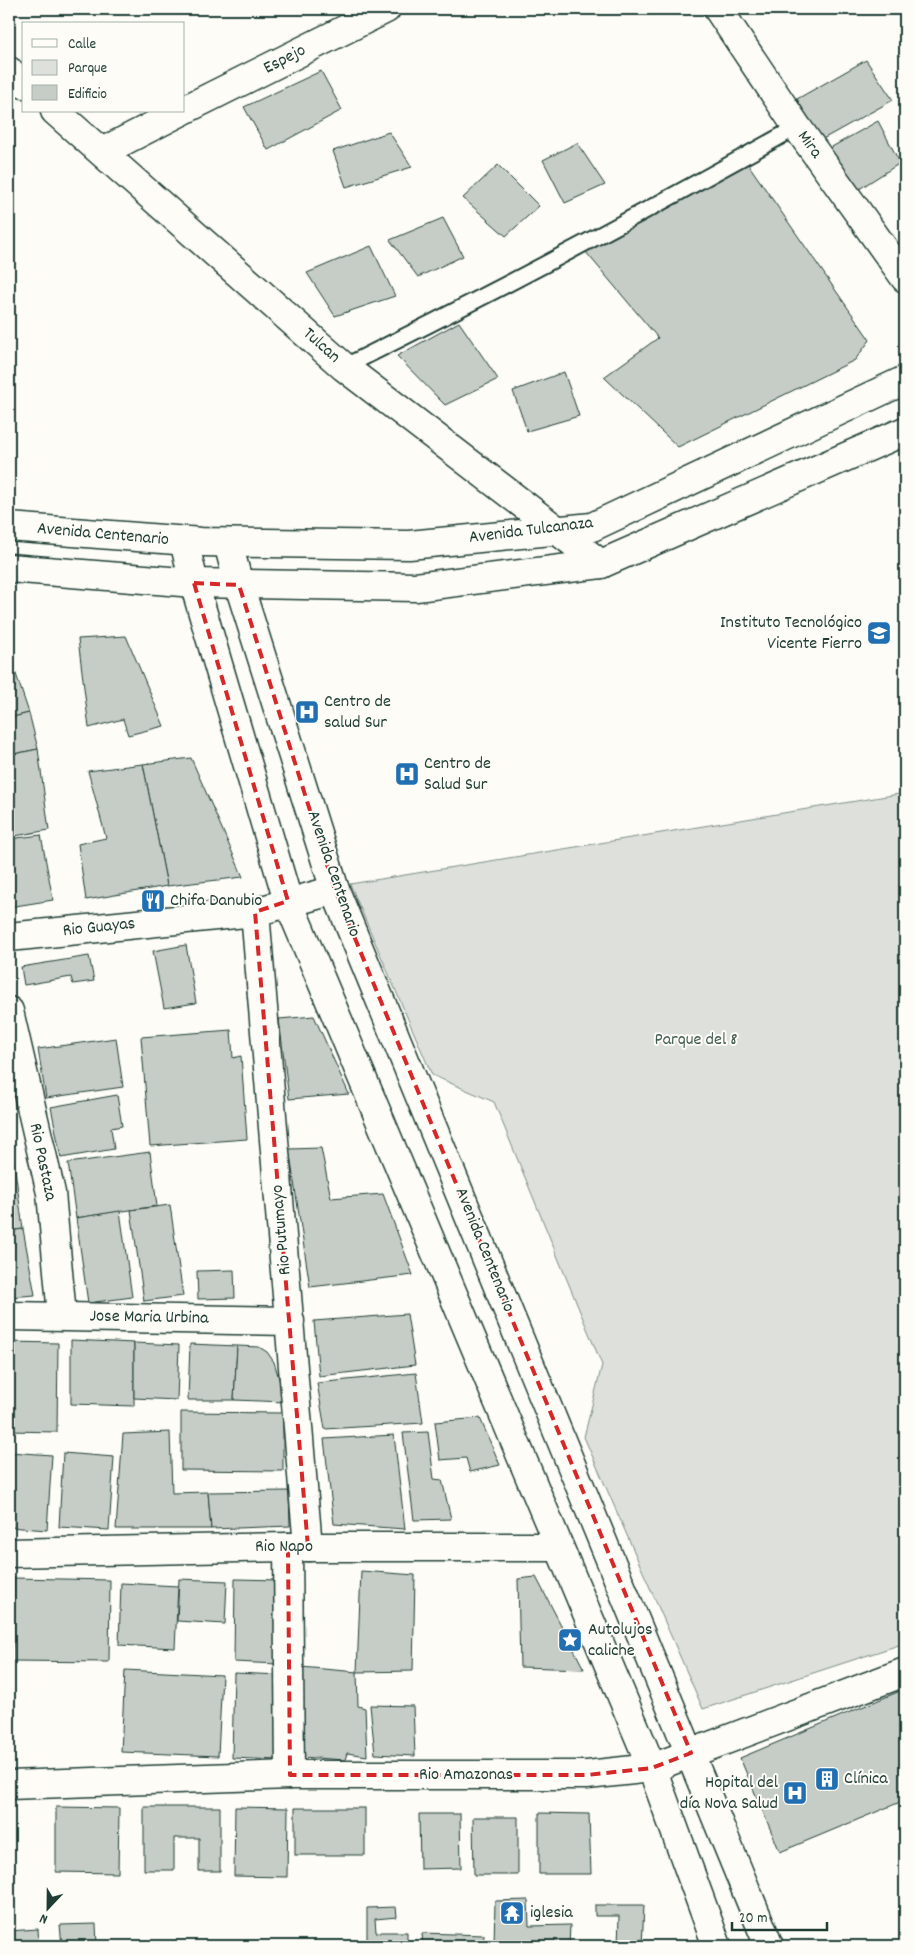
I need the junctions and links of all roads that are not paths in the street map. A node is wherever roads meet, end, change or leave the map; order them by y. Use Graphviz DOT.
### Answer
graph roads {
  1 [pos="386,9"];
  2 [pos="718,9"];
  3 [pos="9,71"];
  4 [pos="22,82"];
  5 [pos="185,110"];
  6 [pos="56,112"];
  7 [pos="181,112"];
  8 [pos="797,127"];
  9 [pos="102,152"];
  10 [pos="905,278"];
  11 [pos="344,367"];
  12 [pos="905,380"];
  13 [pos="905,431"];
  14 [pos="9,527"];
  15 [pos="555,531"];
  16 [pos="184,541"];
  17 [pos="228,543"];
  18 [pos="601,564"];
  19 [pos="9,568"];
  20 [pos="194,583"];
  21 [pos="239,585"];
  22 [pos="335,890"];
  23 [pos="288,902"];
  24 [pos="255,912"];
  25 [pos="9,937"];
  26 [pos="9,1011"];
  27 [pos="9,1316"];
  28 [pos="62,1316"];
  29 [pos="290,1322"];
  30 [pos="298,1547"];
  31 [pos="559,1547"];
  32 [pos="9,1553"];
  33 [pos="905,1672"];
  34 [pos="691,1753"];
  35 [pos="652,1768"];
  36 [pos="290,1775"];
  37 [pos="9,1786"];
  38 [pos="717,1946"];
  39 [pos="769,1946"];
  1 -- 5 [label="street, Espejo"];
  2 -- 8 [label="street, Mira"];
  3 -- 4 [label="street"];
  6 -- 9 [label="street, Tulcan"];
  7 -- 9 [label="street, Espejo"];
  8 -- 10 [label="street, Mira"];
  8 -- 11 [label="lane"];
  9 -- 11 [label="street, Tulcan"];
  11 -- 15 [label="street, Tulcan"];
  12 -- 15 [label="street, Avenida Tulcanaza"];
  13 -- 18 [label="street"];
  14 -- 16 [label="street, Avenida Centenario"];
  15 -- 17 [label="street, Avenida Tulcanaza"];
  15 -- 18 [label="street, Tulcan"];
  16 -- 17 [label="street, Avenida Tulcanaza"];
  16 -- 20 [label="street, Avenida Centenario"];
  17 -- 21 [label="street, Avenida Centenario"];
  18 -- 21 [label="street"];
  19 -- 20 [label="street"];
  20 -- 21 [label="street"];
  20 -- 23 [label="street, Avenida Centenario"];
  21 -- 22 [label="street, Avenida Centenario"];
  22 -- 23 [label="street, Rio Guayas"];
  22 -- 34 [label="street, Avenida Centenario"];
  23 -- 24 [label="street, Rio Guayas"];
  23 -- 31 [label="street, Avenida Centenario"];
  24 -- 25 [label="street, Rio Guayas"];
  24 -- 29 [label="street, Rio Putumayo"];
  26 -- 28 [label="street, Rio Pastaza"];
  27 -- 28 [label="street, Jose Maria Urbina"];
  28 -- 29 [label="street, Jose Maria Urbina"];
  29 -- 30 [label="street, Rio Putumayo"];
  30 -- 31 [label="street, Rio Napo"];
  30 -- 32 [label="street, Rio Napo"];
  30 -- 36 [label="street, Rio Putumayo"];
  31 -- 35 [label="street, Avenida Centenario"];
  33 -- 34 [label="street, Rio Amazonas"];
  34 -- 35 [label="street, Rio Amazonas"];
  34 -- 39 [label="street, Avenida Centenario"];
  35 -- 36 [label="street, Rio Amazonas"];
  35 -- 38 [label="street, Avenida Centenario"];
  36 -- 37 [label="street, Rio Amazonas"];
}
